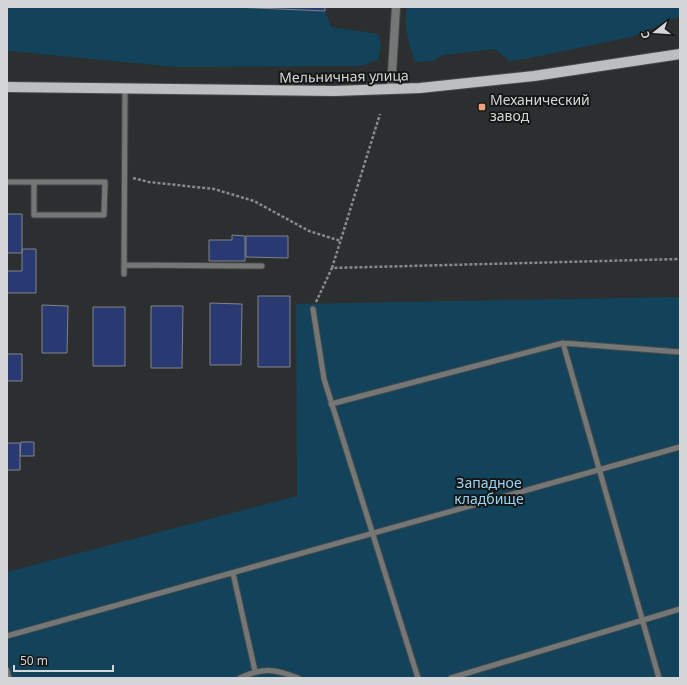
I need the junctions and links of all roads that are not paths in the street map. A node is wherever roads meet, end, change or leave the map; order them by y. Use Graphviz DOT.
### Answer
graph roads {
  1 [pos="396,7"];
  2 [pos="680,54"];
  3 [pos="7,87"];
  4 [pos="125,88"];
  5 [pos="391,89"];
  6 [pos="7,182"];
  7 [pos="34,182"];
  8 [pos="124,265"];
  9 [pos="262,266"];
  10 [pos="124,274"];
  11 [pos="313,309"];
  12 [pos="563,343"];
  13 [pos="680,352"];
  14 [pos="331,404"];
  15 [pos="680,447"];
  16 [pos="599,470"];
  17 [pos="373,533"];
  18 [pos="233,573"];
  19 [pos="680,609"];
  20 [pos="641,620"];
  21 [pos="7,636"];
  22 [pos="7,670"];
  23 [pos="255,671"];
  24 [pos="9,678"];
  25 [pos="240,678"];
  26 [pos="298,678"];
  27 [pos="418,678"];
  28 [pos="451,678"];
  29 [pos="658,678"];
  1 -- 5 [label="street"];
  2 -- 5 [label="main road, Мельничная улица"];
  3 -- 4 [label="main road, Мельничная улица"];
  4 -- 5 [label="main road, Мельничная улица"];
  4 -- 8 [label="lane"];
  6 -- 7 [label="lane"];
  7 -- 7 [label="lane"];
  8 -- 9 [label="lane"];
  8 -- 10 [label="lane"];
  11 -- 14 [label="lane"];
  12 -- 13 [label="lane"];
  12 -- 14 [label="lane"];
  12 -- 16 [label="lane"];
  14 -- 17 [label="lane"];
  15 -- 16 [label="lane"];
  16 -- 17 [label="lane"];
  16 -- 20 [label="lane"];
  17 -- 18 [label="lane"];
  17 -- 27 [label="lane"];
  18 -- 21 [label="lane"];
  18 -- 23 [label="lane"];
  19 -- 20 [label="lane"];
  20 -- 28 [label="lane"];
  20 -- 29 [label="lane"];
  22 -- 24 [label="lane"];
  23 -- 25 [label="lane"];
  23 -- 26 [label="lane"];
}
